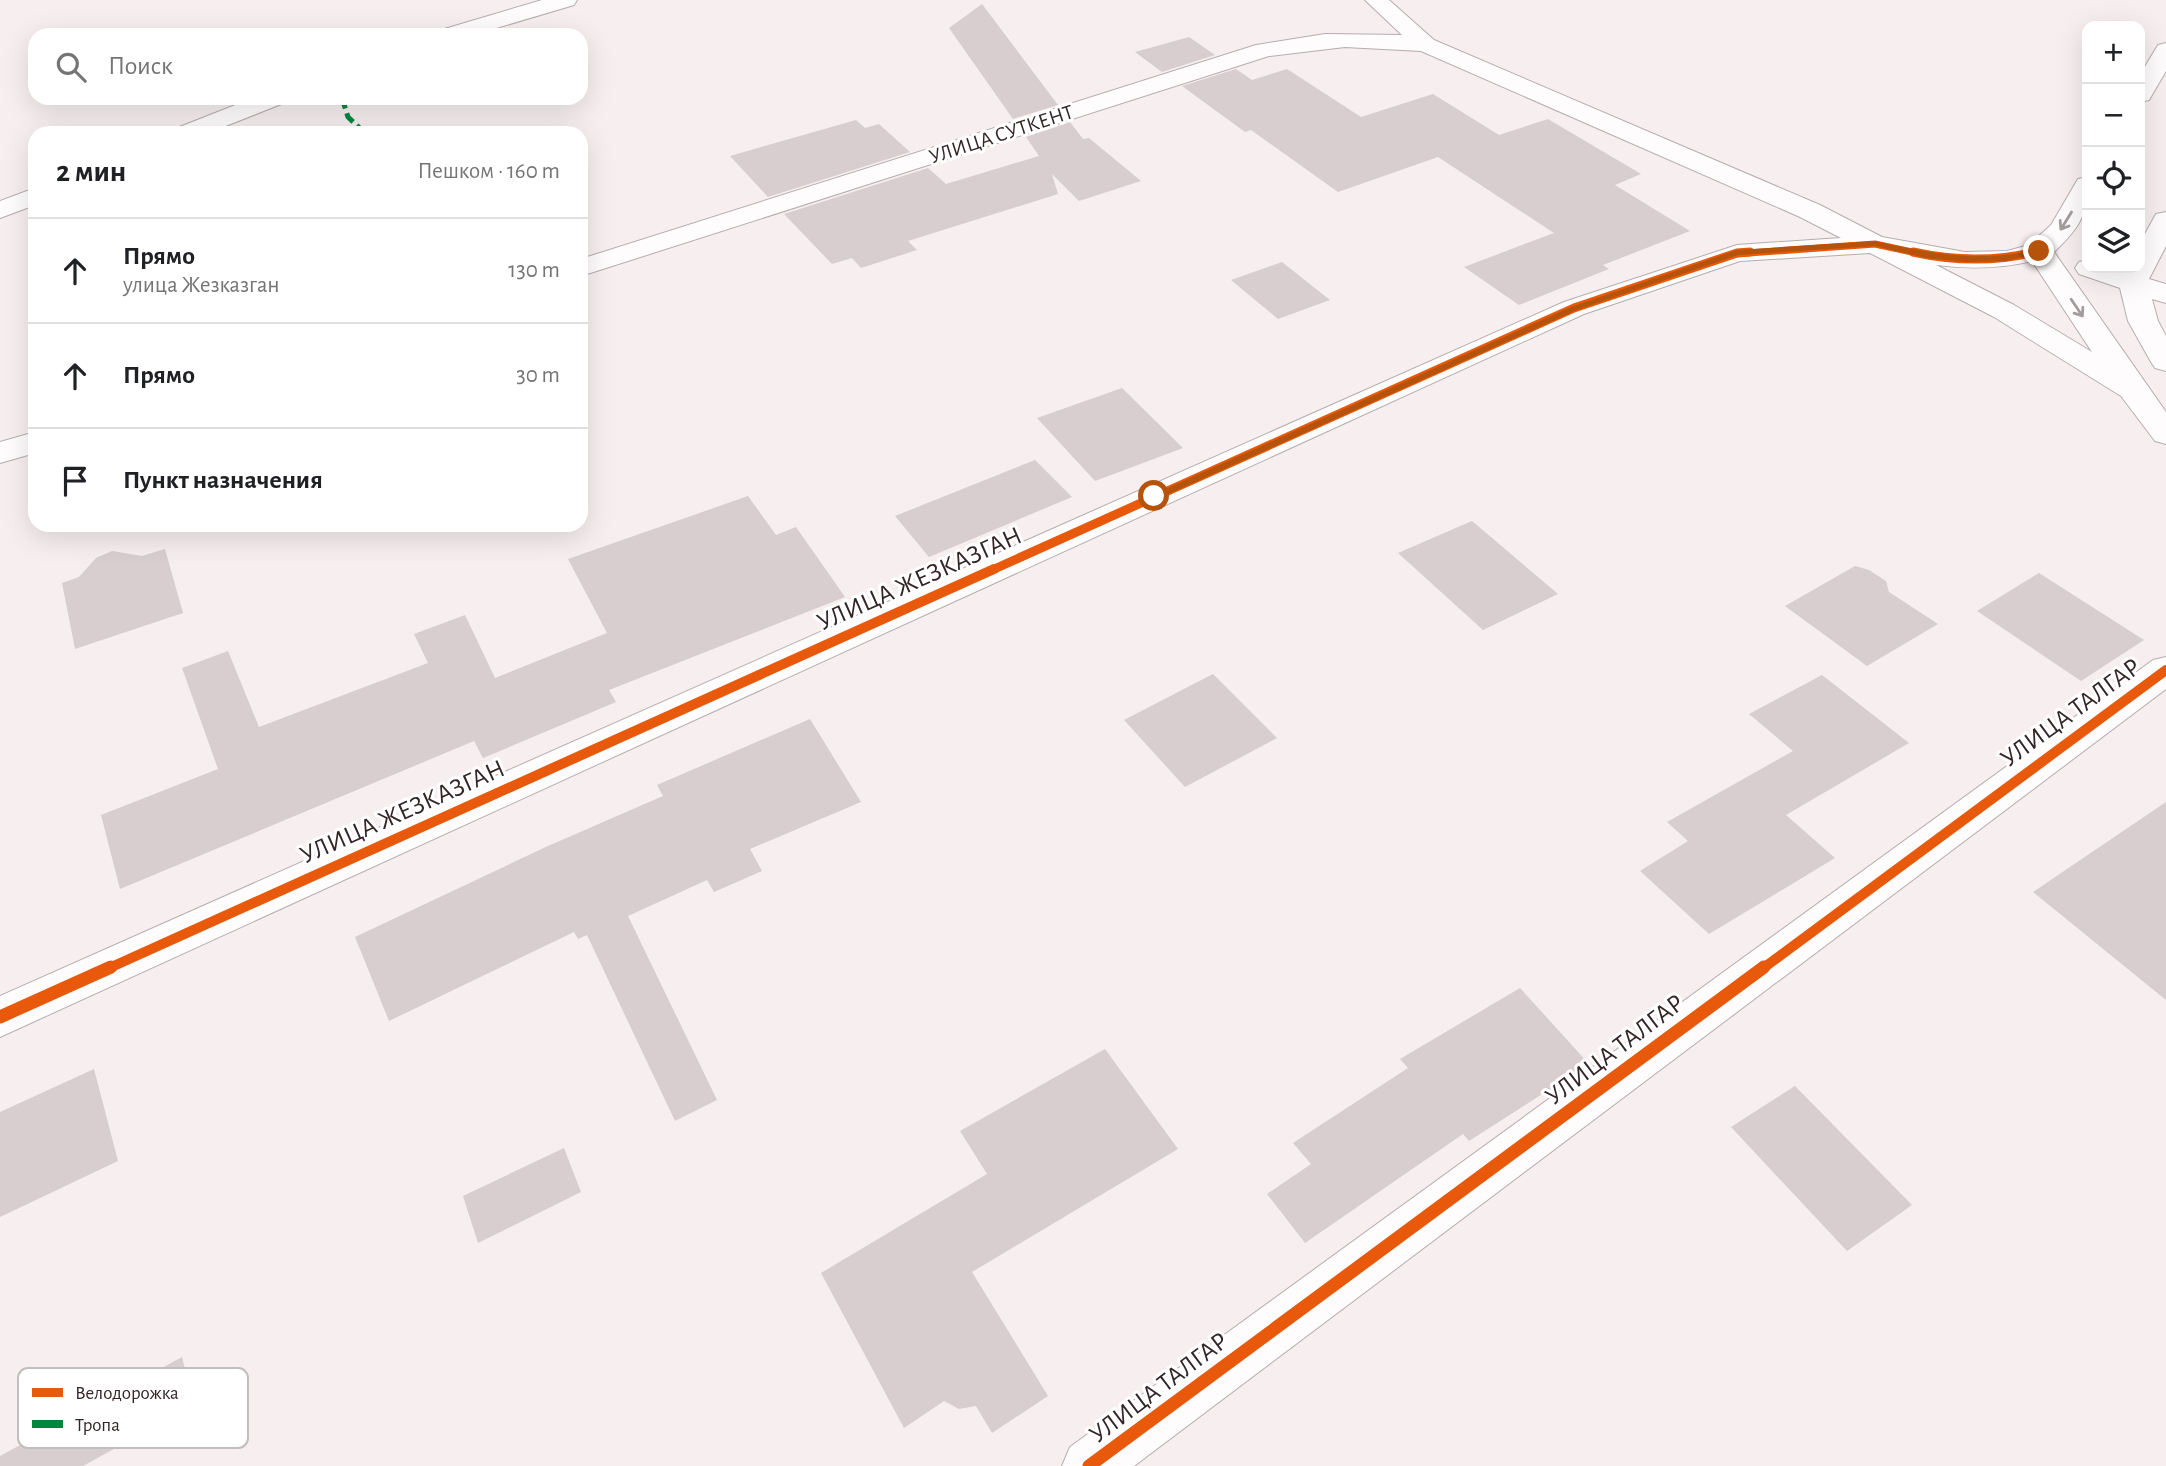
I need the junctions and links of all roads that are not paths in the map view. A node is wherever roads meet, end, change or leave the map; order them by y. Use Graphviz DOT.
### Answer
graph roads {
  1 [pos="566,0"];
  2 [pos="1376,0"];
  3 [pos="472,28"];
  4 [pos="1426,45"];
  5 [pos="2166,50"];
  6 [pos="2145,86"];
  7 [pos="257,105"];
  8 [pos="204,126"];
  9 [pos="2082,194"];
  10 [pos="28,199"];
  11 [pos="0,210"];
  12 [pos="2166,220"];
  13 [pos="1875,244"];
  14 [pos="2039,251"];
  15 [pos="2082,265"];
  16 [pos="588,266"];
  17 [pos="2106,273"];
  18 [pos="2133,282"];
  19 [pos="2166,294"];
  20 [pos="2166,362"];
  21 [pos="2132,389"];
  22 [pos="2166,434"];
  23 [pos="28,444"];
  24 [pos="0,453"];
  25 [pos="2166,670"];
  26 [pos="0,1017"];
  27 [pos="1089,1466"];
  1 -- 3 [label="street"];
  2 -- 4 [label="street"];
  4 -- 13 [label="street"];
  4 -- 16 [label="street, УЛИЦА СУТКЕНТ"];
  5 -- 6 [label="street"];
  7 -- 8 [label="street"];
  9 -- 14 [label="street, one-way"];
  10 -- 11 [label="street"];
  12 -- 18 [label="street"];
  13 -- 14 [label="street"];
  13 -- 21 [label="street"];
  13 -- 26 [label="street, УЛИЦА ЖЕЗКАЗГАН"];
  14 -- 15 [label="street"];
  14 -- 21 [label="street, one-way"];
  17 -- 18 [label="street"];
  18 -- 19 [label="street"];
  18 -- 20 [label="street"];
  21 -- 22 [label="street"];
  23 -- 24 [label="street"];
  25 -- 27 [label="street, УЛИЦА ТАЛГАР"];
}
